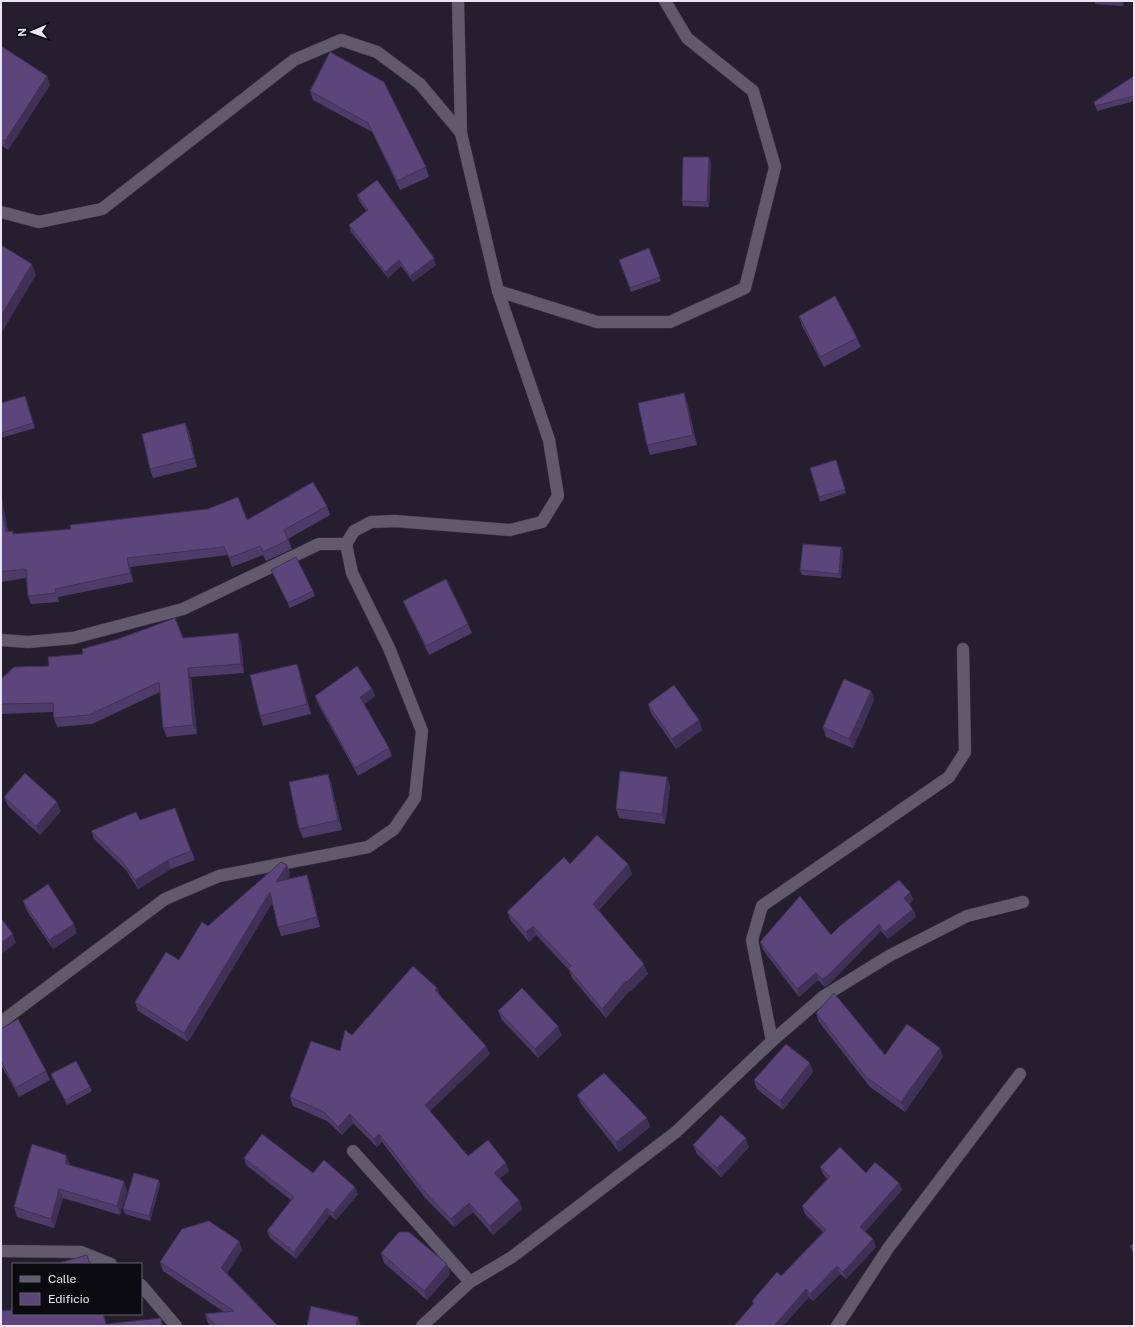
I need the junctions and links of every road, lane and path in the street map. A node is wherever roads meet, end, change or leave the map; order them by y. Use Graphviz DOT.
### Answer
graph roads {
  1 [pos="458,1"];
  2 [pos="665,1"];
  3 [pos="461,133"];
  4 [pos="1,212"];
  5 [pos="498,291"];
  6 [pos="346,544"];
  7 [pos="1,640"];
  8 [pos="963,649"];
  9 [pos="1023,902"];
  10 [pos="1,1022"];
  11 [pos="772,1041"];
  12 [pos="1020,1074"];
  13 [pos="353,1151"];
  14 [pos="1,1251"];
  15 [pos="109,1263"];
  16 [pos="470,1282"];
  17 [pos="142,1287"];
  18 [pos="176,1326"];
  19 [pos="422,1326"];
  20 [pos="837,1326"];
  1 -- 3 [label="street"];
  2 -- 5 [label="street"];
  3 -- 4 [label="street"];
  3 -- 5 [label="street"];
  5 -- 6 [label="street"];
  6 -- 7 [label="street"];
  6 -- 10 [label="street"];
  8 -- 11 [label="street"];
  9 -- 11 [label="street"];
  11 -- 16 [label="street"];
  12 -- 20 [label="street"];
  13 -- 16 [label="street"];
  14 -- 15 [label="street"];
  16 -- 19 [label="street"];
  17 -- 18 [label="street"];
}
